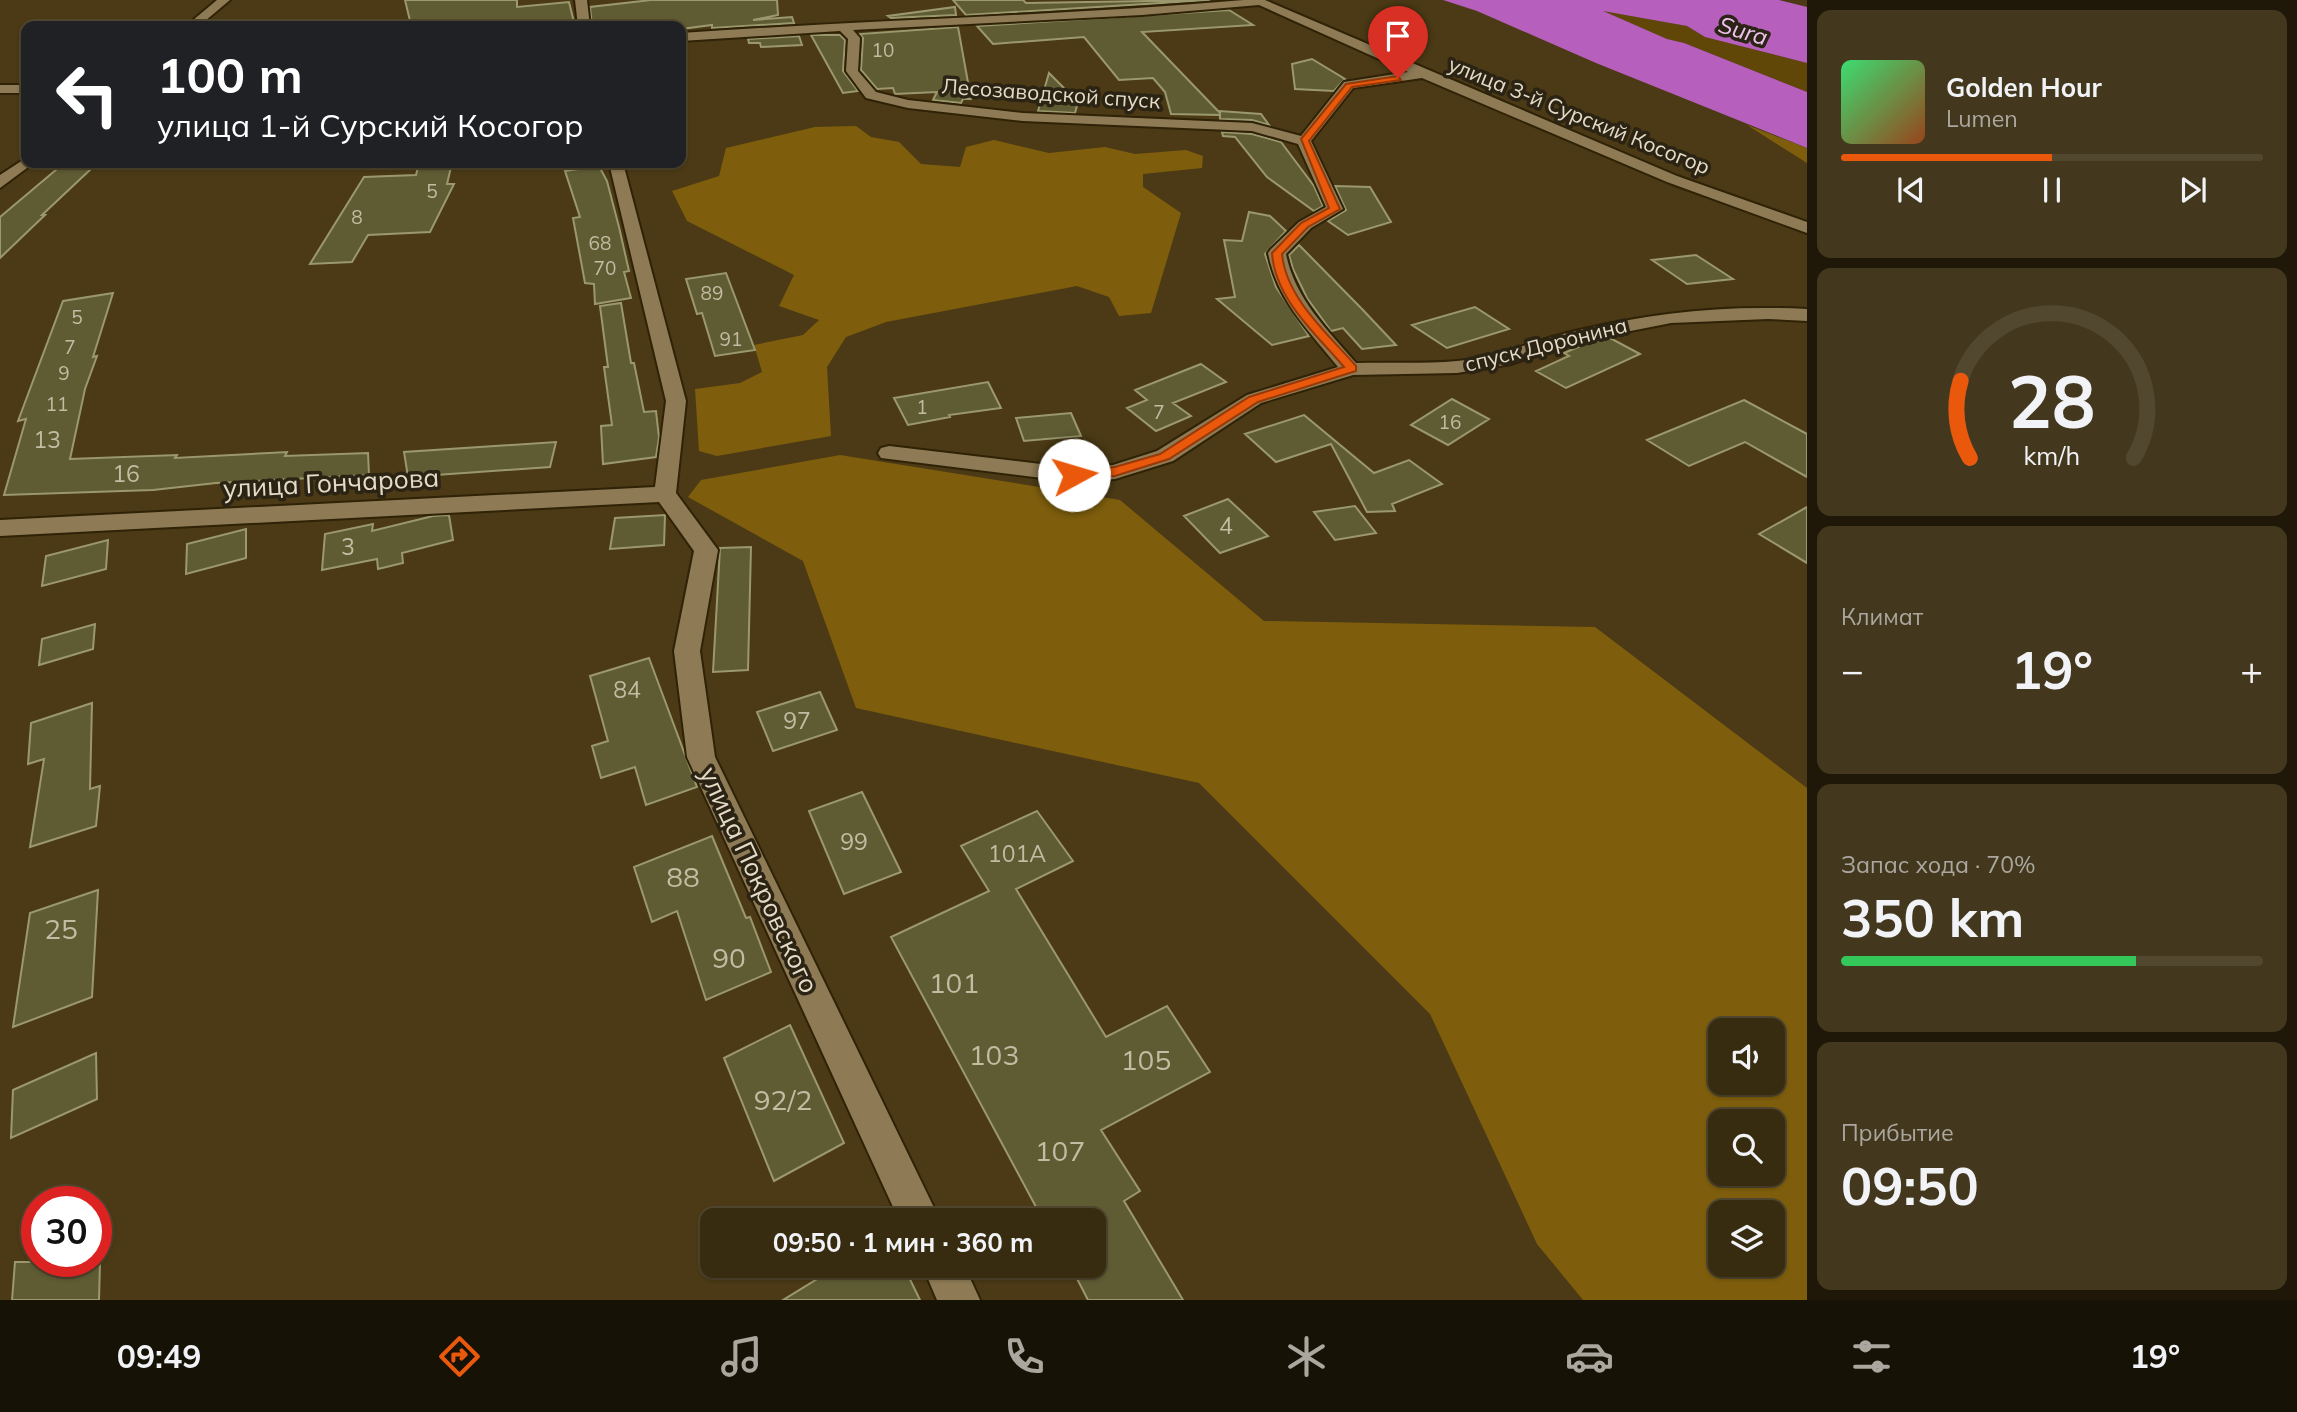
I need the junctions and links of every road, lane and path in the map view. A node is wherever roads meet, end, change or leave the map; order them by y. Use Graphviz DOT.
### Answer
graph roads {
  1 [pos="224,0"];
  2 [pos="581,0"];
  3 [pos="1258,1"];
  4 [pos="198,21"];
  5 [pos="583,21"];
  6 [pos="845,28"];
  7 [pos="686,37"];
  8 [pos="1423,74"];
  9 [pos="0,89"];
  10 [pos="21,89"];
  11 [pos="1304,141"];
  12 [pos="21,166"];
  13 [pos="617,168"];
  14 [pos="0,183"];
  15 [pos="1807,228"];
  16 [pos="1807,315"];
  17 [pos="1352,369"];
  18 [pos="889,453"];
  19 [pos="666,494"];
  20 [pos="0,528"];
  21 [pos="914,1208"];
  22 [pos="948,1278"];
  23 [pos="959,1300"];
  1 -- 4 [label="street"];
  2 -- 5 [label="street"];
  3 -- 6 [label="street"];
  3 -- 8 [label="street, улица 3-й Сурский Косогор"];
  6 -- 7 [label="street"];
  6 -- 11 [label="street, Лесозаводской спуск"];
  8 -- 11 [label="street"];
  8 -- 15 [label="street, улица 3-й Сурский Косогор"];
  9 -- 10 [label="street"];
  11 -- 17 [label="street"];
  12 -- 14 [label="street"];
  13 -- 19 [label="street"];
  16 -- 17 [label="street, спуск Доронина"];
  17 -- 18 [label="street, спуск Доронина"];
  19 -- 20 [label="street, улица Гончарова"];
  19 -- 21 [label="street, улица Покровского"];
  22 -- 23 [label="street"];
}
